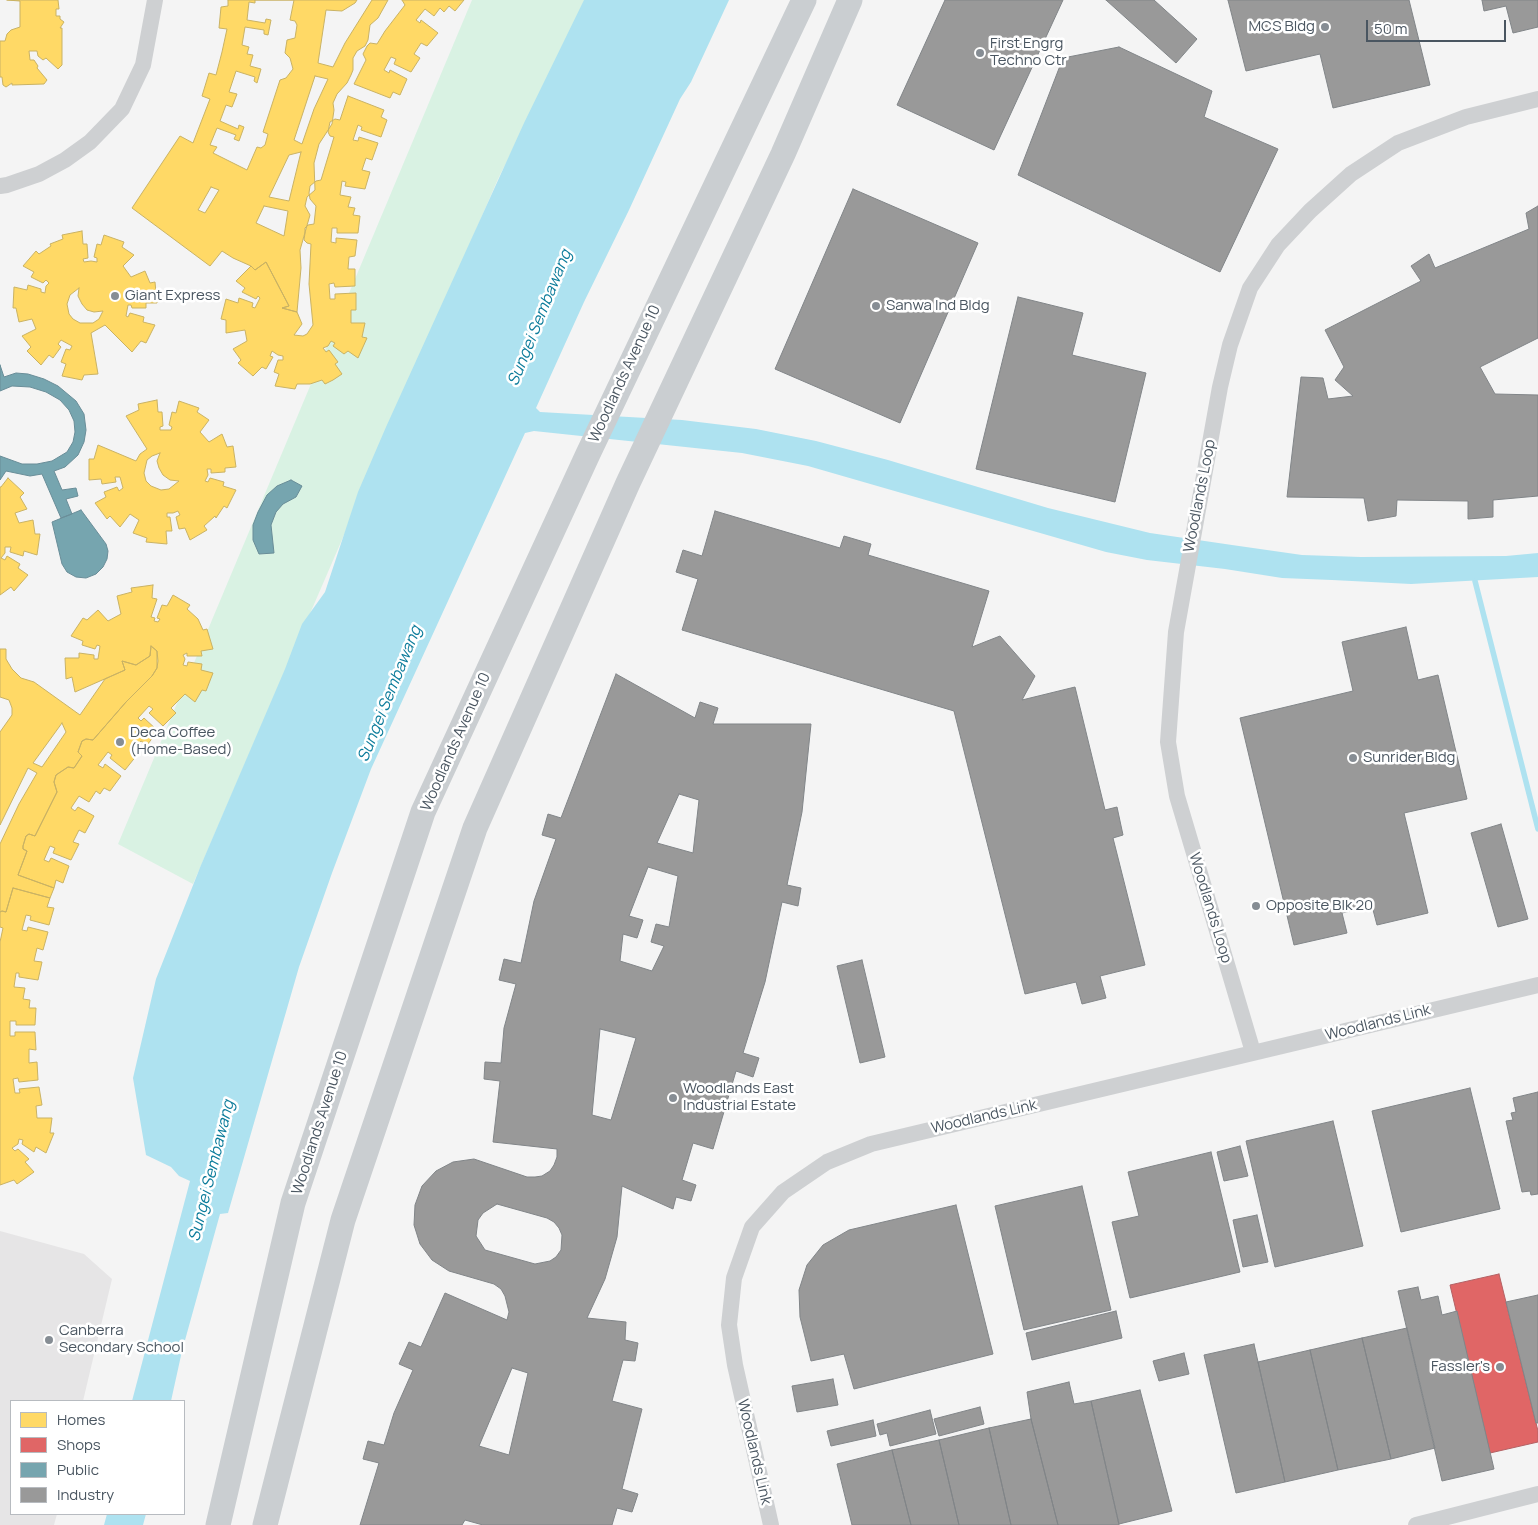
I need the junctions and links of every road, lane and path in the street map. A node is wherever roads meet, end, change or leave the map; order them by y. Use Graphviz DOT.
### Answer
graph roads {
  1 [pos="155,0"];
  2 [pos="804,0"];
  3 [pos="850,0"];
  4 [pos="1538,99"];
  5 [pos="0,186"];
  6 [pos="1538,985"];
  7 [pos="1253,1052"];
  8 [pos="1538,1494"];
  9 [pos="218,1525"];
  10 [pos="265,1525"];
  11 [pos="770,1525"];
  12 [pos="1416,1525"];
  1 -- 5 [label="street"];
  2 -- 9 [label="main road, Woodlands Avenue 10"];
  3 -- 10 [label="main road"];
  4 -- 7 [label="street, Woodlands Loop"];
  6 -- 7 [label="street, Woodlands Link"];
  7 -- 11 [label="street, Woodlands Link"];
  8 -- 12 [label="street"];
}
